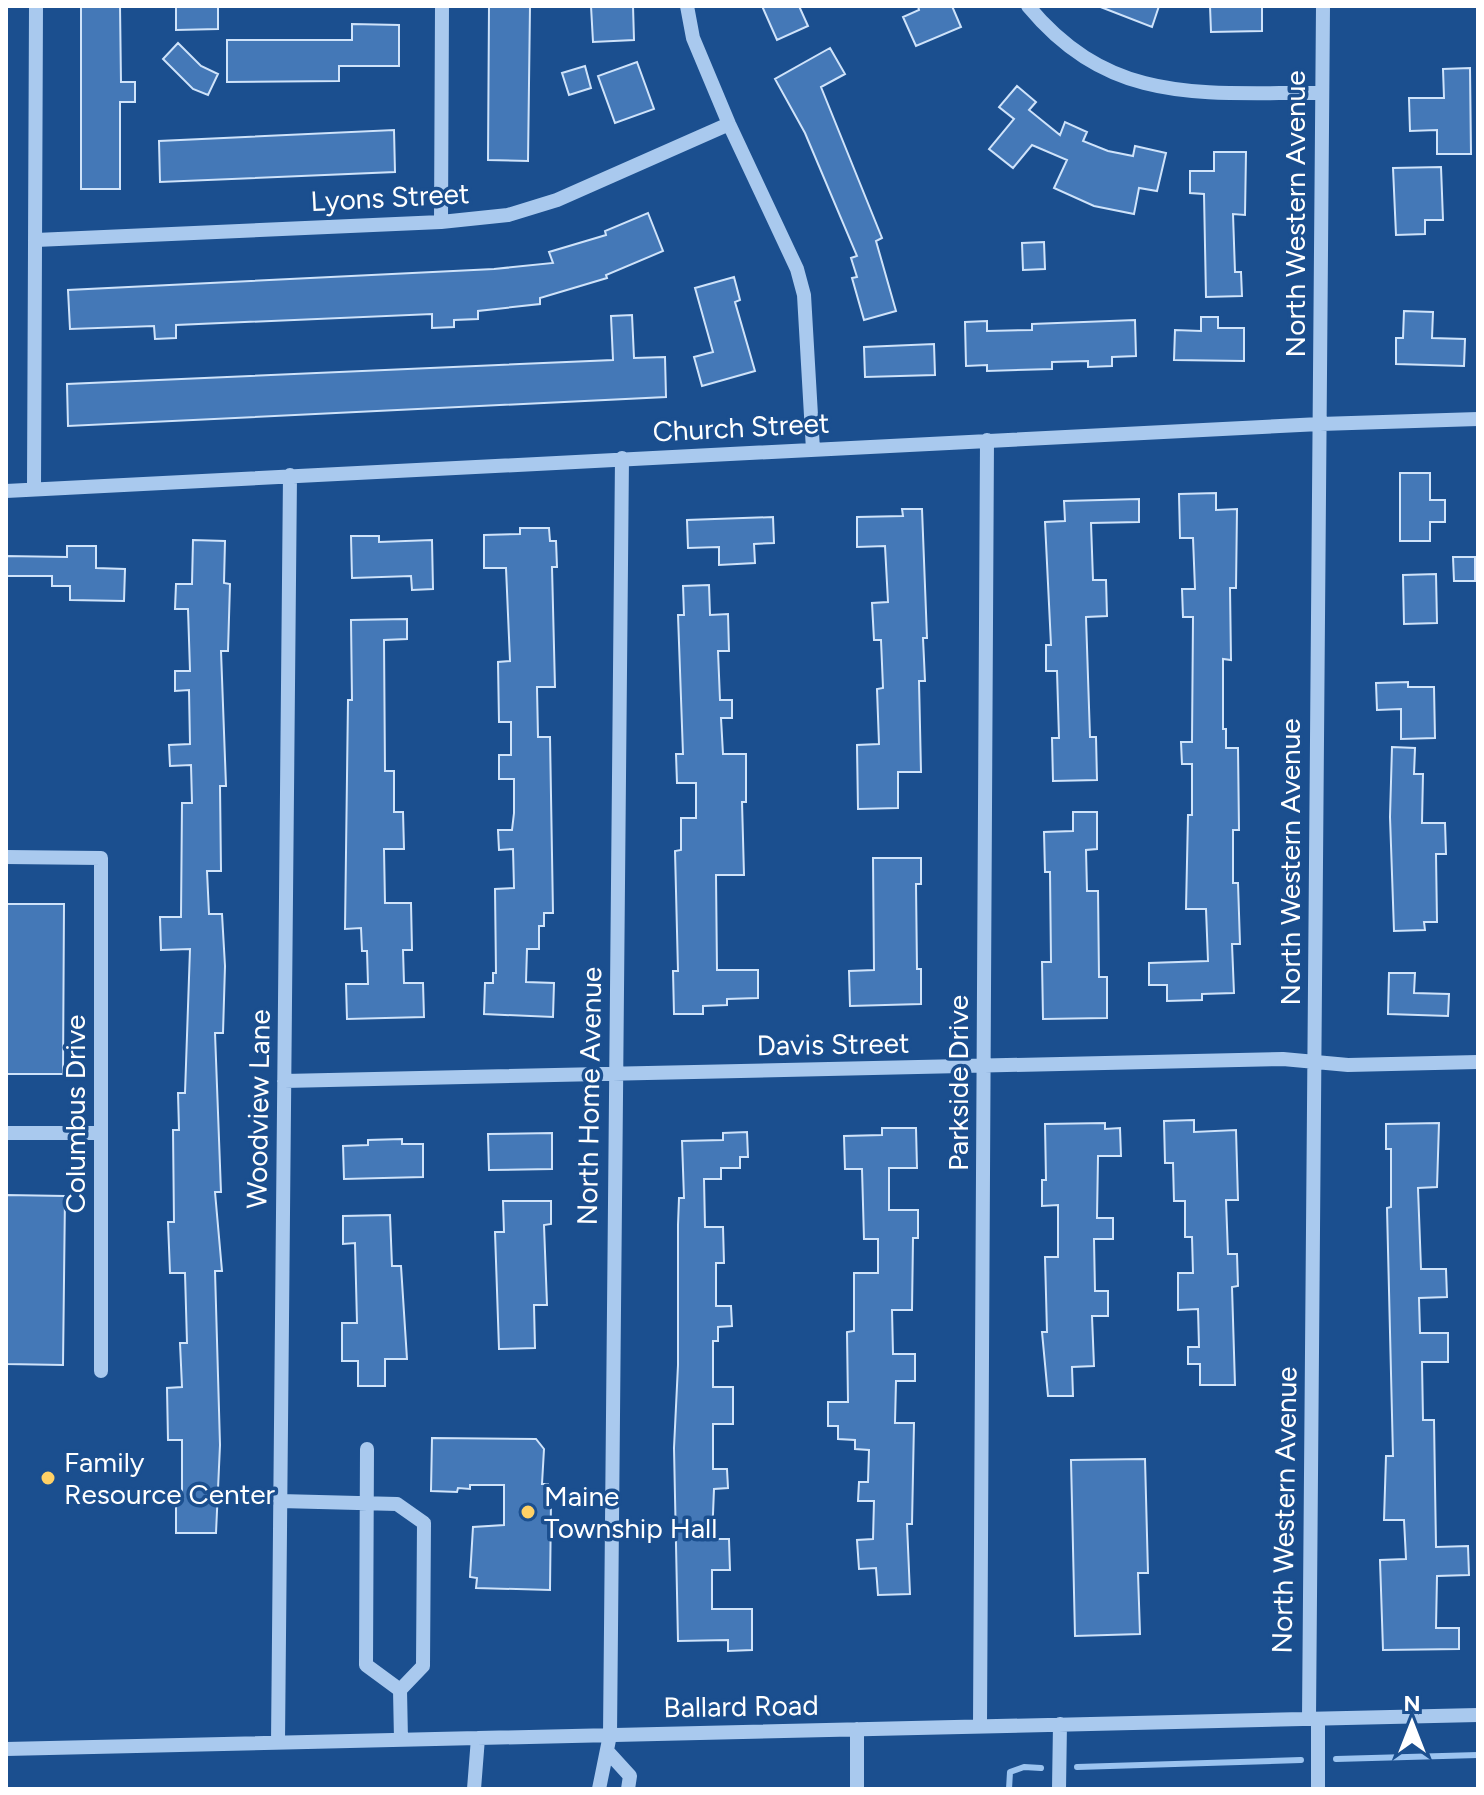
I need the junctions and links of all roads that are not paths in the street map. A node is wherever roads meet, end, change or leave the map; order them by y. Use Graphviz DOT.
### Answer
graph roads {
  1 [pos="36,6"];
  2 [pos="442,6"];
  3 [pos="687,6"];
  4 [pos="1028,6"];
  5 [pos="1323,6"];
  6 [pos="1322,93"];
  7 [pos="729,124"];
  8 [pos="441,222"];
  9 [pos="36,240"];
  10 [pos="1478,419"];
  11 [pos="1320,424"];
  12 [pos="987,440"];
  13 [pos="813,450"];
  14 [pos="622,458"];
  15 [pos="290,475"];
  16 [pos="34,489"];
  17 [pos="6,491"];
  18 [pos="6,857"];
  19 [pos="1314,1062"];
  20 [pos="1478,1062"];
  21 [pos="984,1066"];
  22 [pos="615,1074"];
  23 [pos="284,1081"];
  24 [pos="6,1133"];
  25 [pos="100,1133"];
  26 [pos="101,1371"];
  27 [pos="367,1449"];
  28 [pos="280,1501"];
  29 [pos="367,1503"];
  30 [pos="400,1690"];
  31 [pos="1478,1715"];
  32 [pos="1314,1719"];
  33 [pos="1060,1724"];
  34 [pos="980,1726"];
  35 [pos="857,1729"];
  36 [pos="610,1735"];
  37 [pos="478,1738"];
  38 [pos="401,1740"];
  39 [pos="278,1742"];
  40 [pos="6,1749"];
  41 [pos="609,1753"];
  42 [pos="474,1789"];
  43 [pos="599,1789"];
  44 [pos="628,1789"];
  45 [pos="857,1789"];
  46 [pos="1059,1789"];
  47 [pos="1318,1789"];
  1 -- 9 [label="street"];
  2 -- 8 [label="street"];
  3 -- 7 [label="street"];
  4 -- 6 [label="street"];
  5 -- 6 [label="street, North Western Avenue"];
  6 -- 11 [label="street, North Western Avenue"];
  7 -- 8 [label="street, Lyons Street"];
  7 -- 13 [label="street"];
  8 -- 9 [label="street, Lyons Street"];
  9 -- 16 [label="street"];
  10 -- 11 [label="street, Church Street"];
  11 -- 12 [label="street, Church Street"];
  11 -- 19 [label="street, North Western Avenue"];
  12 -- 13 [label="street, Church Street"];
  12 -- 21 [label="street, Parkside Drive"];
  13 -- 14 [label="street, Church Street"];
  14 -- 15 [label="street, Church Street"];
  14 -- 22 [label="street, North Home Avenue"];
  15 -- 16 [label="street, Church Street"];
  15 -- 23 [label="street, Woodview Lane"];
  16 -- 17 [label="street, Church Street"];
  18 -- 25 [label="street, Columbus Drive"];
  19 -- 20 [label="street, Davis Street"];
  19 -- 21 [label="street, Davis Street"];
  19 -- 32 [label="street, North Western Avenue"];
  21 -- 22 [label="street, Davis Street"];
  21 -- 34 [label="street, Parkside Drive"];
  22 -- 23 [label="street, Davis Street"];
  22 -- 36 [label="street, North Home Avenue"];
  23 -- 28 [label="street, Woodview Lane"];
  24 -- 25 [label="street"];
  25 -- 26 [label="street, Columbus Drive"];
  27 -- 29 [label="street"];
  28 -- 29 [label="street"];
  28 -- 39 [label="street, Woodview Lane"];
  29 -- 30 [label="street"];
  29 -- 30 [label="street"];
  30 -- 38 [label="street"];
  31 -- 32 [label="street, Ballard Road"];
  32 -- 33 [label="street, Ballard Road"];
  32 -- 47 [label="street, North Western Avenue"];
  33 -- 34 [label="street, Ballard Road"];
  33 -- 46 [label="street"];
  34 -- 35 [label="street, Ballard Road"];
  35 -- 36 [label="street, Ballard Road"];
  35 -- 45 [label="street"];
  36 -- 37 [label="street, Ballard Road"];
  36 -- 41 [label="street, North Home Avenue"];
  37 -- 38 [label="street, Ballard Road"];
  37 -- 42 [label="street"];
  38 -- 39 [label="street, Ballard Road"];
  39 -- 40 [label="street, Ballard Road"];
  41 -- 43 [label="street, North Home Avenue"];
  41 -- 44 [label="street"];
}
